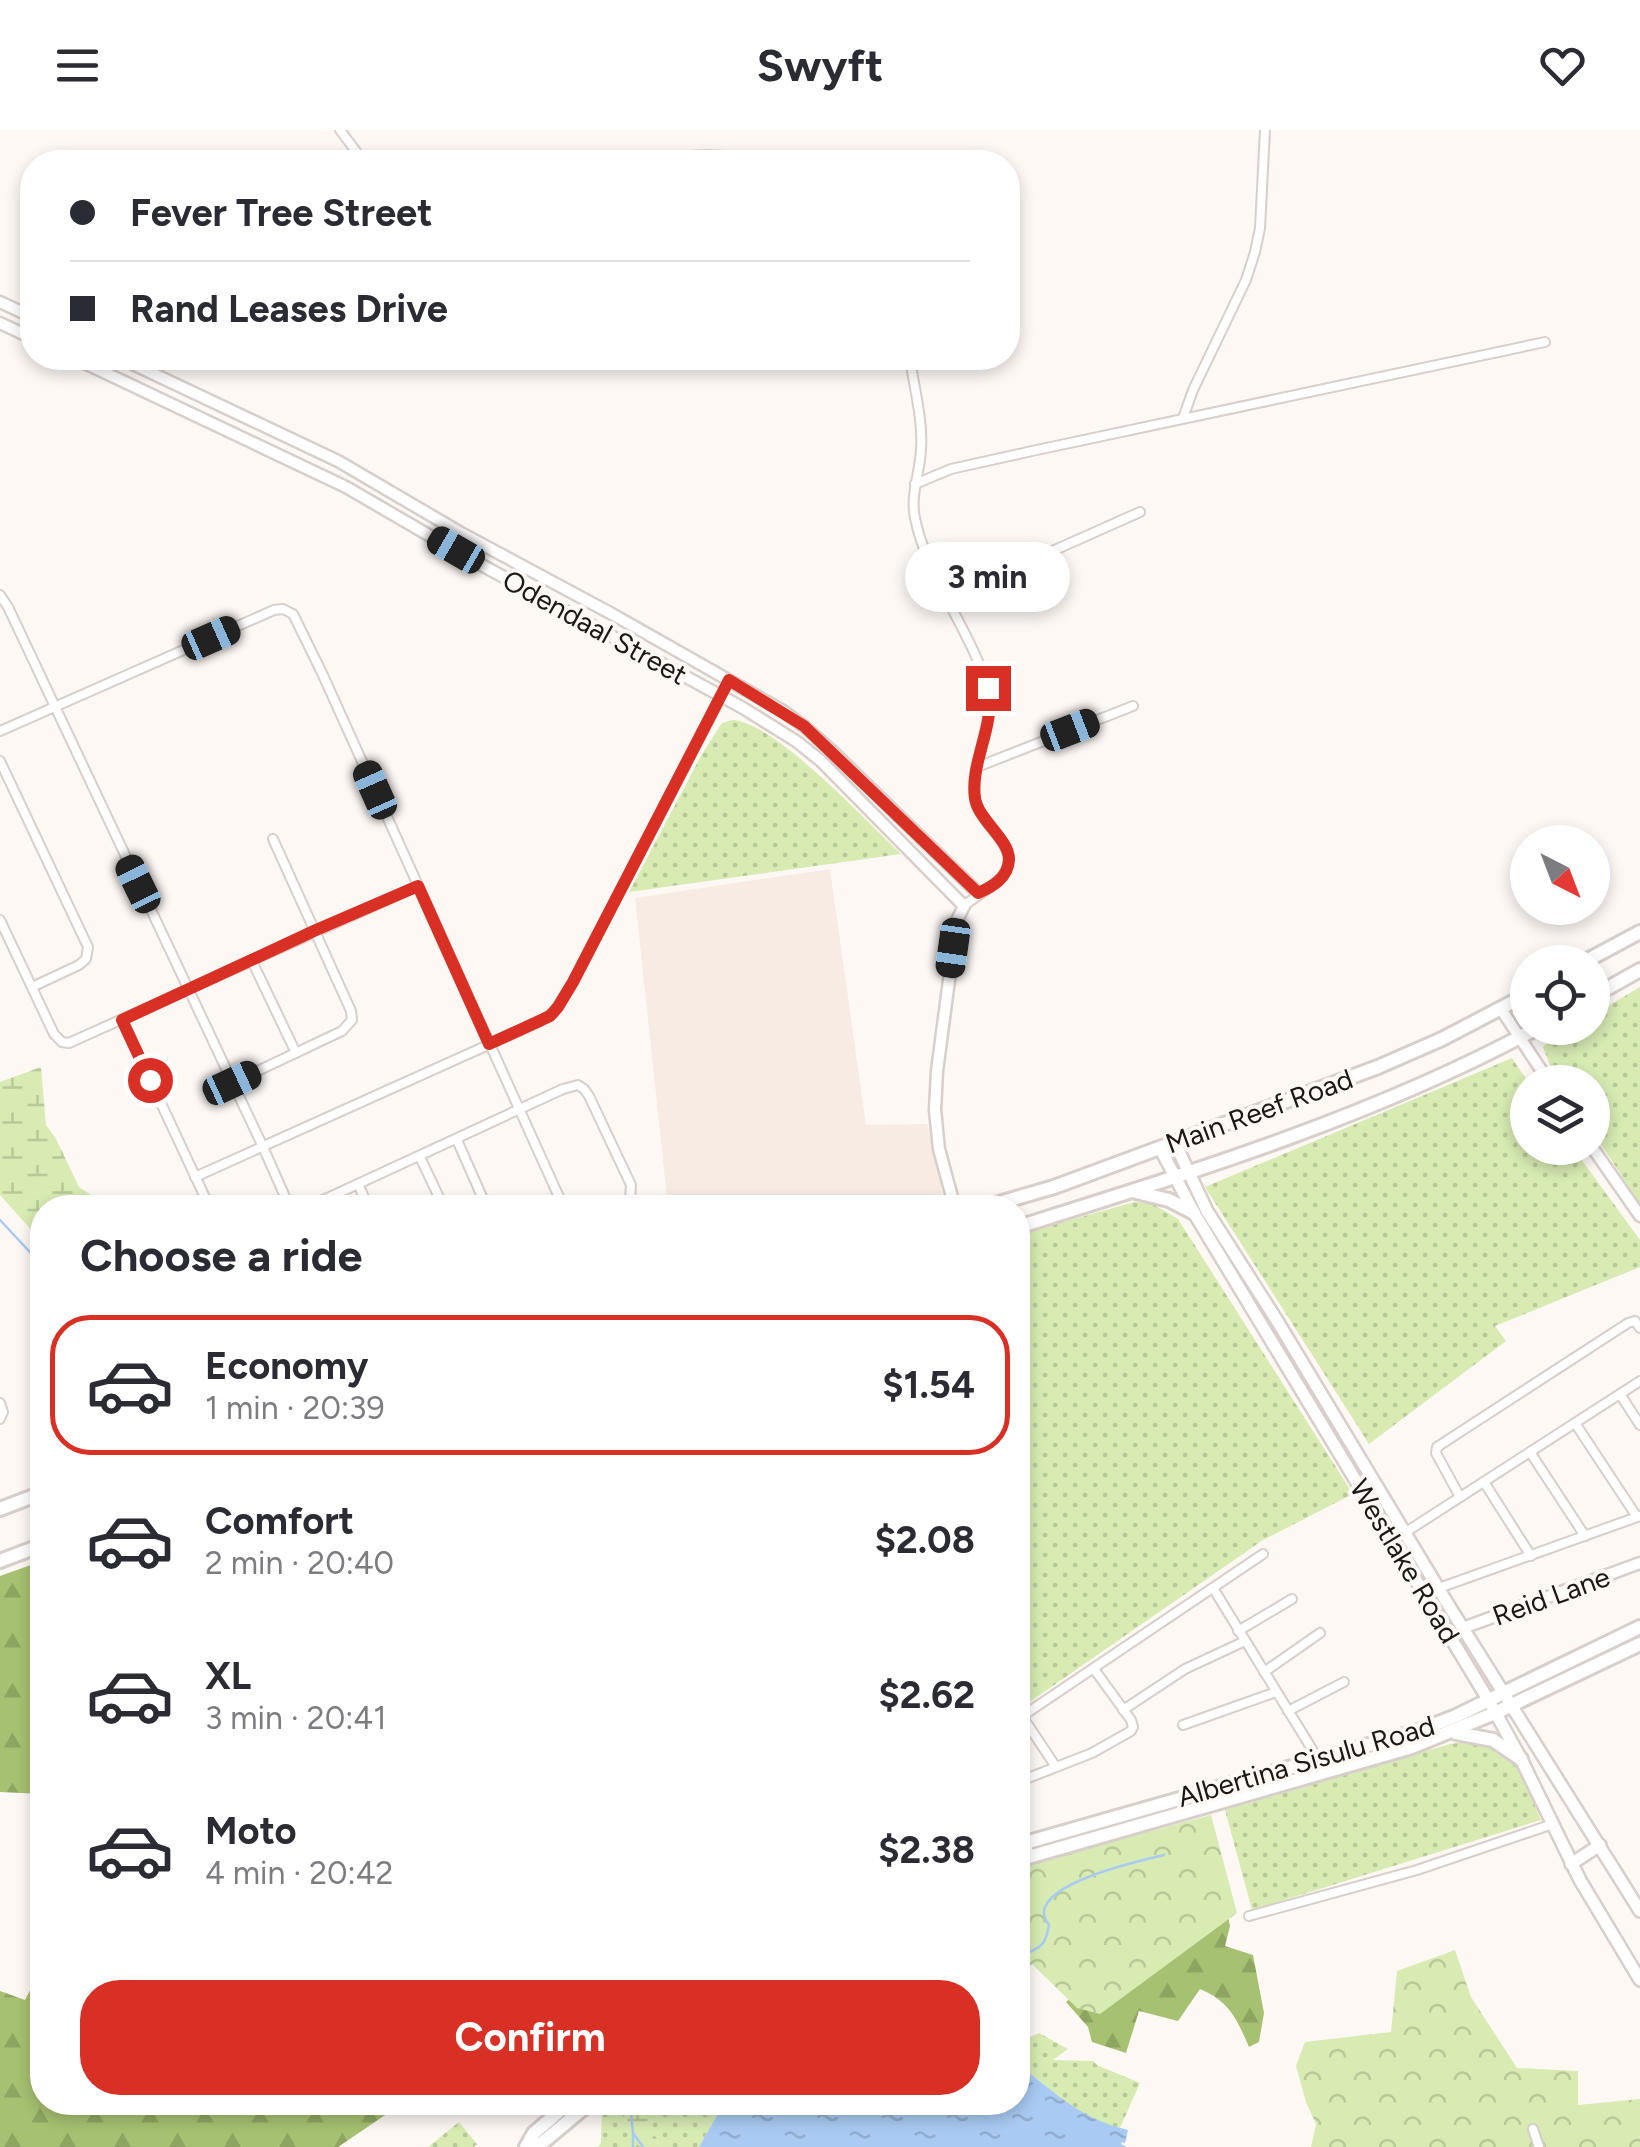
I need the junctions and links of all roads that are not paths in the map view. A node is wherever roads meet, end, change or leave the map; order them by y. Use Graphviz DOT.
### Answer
graph roads {
  1 [pos="1266,130"];
  2 [pos="1546,342"];
  3 [pos="99,370"];
  4 [pos="145,370"];
  5 [pos="912,370"];
  6 [pos="1183,418"];
  7 [pos="915,484"];
  8 [pos="1140,512"];
  9 [pos="0,595"];
  10 [pos="947,598"];
  11 [pos="729,680"];
  12 [pos="721,696"];
  13 [pos="54,706"];
  14 [pos="1132,706"];
  15 [pos="0,731"];
  16 [pos="0,760"];
  17 [pos="976,767"];
  18 [pos="273,839"];
  19 [pos="418,886"];
  20 [pos="978,893"];
  21 [pos="964,906"];
  22 [pos="0,920"];
  23 [pos="316,930"];
  24 [pos="1640,932"];
  25 [pos="1610,948"];
  26 [pos="252,961"];
  27 [pos="1640,970"];
  28 [pos="32,987"];
  29 [pos="1610,987"];
  30 [pos="188,990"];
  31 [pos="1510,1004"];
  32 [pos="1500,1009"];
  33 [pos="122,1020"];
  34 [pos="1510,1025"];
  35 [pos="1510,1042"];
  36 [pos="489,1044"];
  37 [pos="296,1053"];
  38 [pos="232,1083"];
  39 [pos="520,1109"];
  40 [pos="457,1140"];
  41 [pos="1175,1143"];
  42 [pos="264,1147"];
  43 [pos="1160,1148"];
  44 [pos="420,1157"];
  45 [pos="1605,1165"];
  46 [pos="1189,1172"];
  47 [pos="195,1177"];
  48 [pos="1174,1178"];
  49 [pos="358,1184"];
  50 [pos="1133,1191"];
  51 [pos="204,1195"];
  52 [pos="284,1195"];
  53 [pos="334,1195"];
  54 [pos="363,1195"];
  55 [pos="438,1195"];
  56 [pos="482,1195"];
  57 [pos="558,1195"];
  58 [pos="630,1195"];
  59 [pos="951,1195"];
  60 [pos="1027,1195"];
  61 [pos="1194,1213"];
  62 [pos="1640,1216"];
  63 [pos="1030,1223"];
  64 [pos="1640,1328"];
  65 [pos="1640,1381"];
  66 [pos="1620,1394"];
  67 [pos="0,1402"];
  68 [pos="0,1419"];
  69 [pos="1575,1423"];
  70 [pos="1640,1425"];
  71 [pos="1530,1452"];
  72 [pos="1484,1482"];
  73 [pos="1460,1497"];
  74 [pos="30,1498"];
  75 [pos="0,1509"];
  76 [pos="1638,1517"];
  77 [pos="1406,1532"];
  78 [pos="1585,1536"];
  79 [pos="30,1550"];
  80 [pos="1263,1554"];
  81 [pos="1531,1556"];
  82 [pos="0,1561"];
  83 [pos="1640,1563"];
  84 [pos="1212,1588"];
  85 [pos="1439,1588"];
  86 [pos="1292,1599"];
  87 [pos="1640,1627"];
  88 [pos="1463,1628"];
  89 [pos="1238,1630"];
  90 [pos="1320,1633"];
  91 [pos="1245,1642"];
  92 [pos="1640,1644"];
  93 [pos="1094,1670"];
  94 [pos="1264,1672"];
  95 [pos="1344,1682"];
  96 [pos="1276,1692"];
  97 [pos="1508,1698"];
  98 [pos="1492,1707"];
  99 [pos="1123,1710"];
  100 [pos="1288,1711"];
  101 [pos="1030,1712"];
  102 [pos="1184,1726"];
  103 [pos="1030,1732"];
  104 [pos="1452,1732"];
  105 [pos="1318,1759"];
  106 [pos="1522,1759"];
  107 [pos="1056,1768"];
  108 [pos="1030,1778"];
  109 [pos="1553,1824"];
  110 [pos="1600,1846"];
  111 [pos="1030,1849"];
  112 [pos="1030,1849"];
  113 [pos="1572,1864"];
  114 [pos="1640,1911"];
  115 [pos="1248,1916"];
  116 [pos="1640,1980"];
  117 [pos="555,2115"];
  118 [pos="575,2115"];
  119 [pos="1533,2129"];
  120 [pos="529,2147"];
  121 [pos="1539,2147"];
  1 -- 6 [label="street"];
  2 -- 6 [label="street"];
  3 -- 12 [label="street, Odendaal Street"];
  4 -- 11 [label="street, Odendaal Street"];
  5 -- 7 [label="street"];
  6 -- 7 [label="street"];
  7 -- 10 [label="street"];
  8 -- 10 [label="street"];
  9 -- 13 [label="street"];
  10 -- 17 [label="street"];
  11 -- 12 [label="street"];
  11 -- 20 [label="street"];
  12 -- 21 [label="street, Odendaal Street"];
  12 -- 36 [label="street"];
  13 -- 15 [label="street"];
  13 -- 19 [label="street"];
  13 -- 30 [label="street"];
  14 -- 17 [label="street"];
  16 -- 28 [label="street"];
  17 -- 20 [label="street"];
  18 -- 23 [label="street"];
  19 -- 23 [label="street"];
  19 -- 36 [label="street"];
  20 -- 21 [label="street"];
  21 -- 59 [label="street"];
  22 -- 28 [label="street"];
  23 -- 26 [label="street"];
  23 -- 37 [label="street"];
  24 -- 25 [label="main road"];
  26 -- 30 [label="street"];
  26 -- 37 [label="street"];
  27 -- 29 [label="main road"];
  28 -- 33 [label="street"];
  30 -- 33 [label="street"];
  30 -- 38 [label="street"];
  31 -- 32 [label="main road, Main Reef Road"];
  32 -- 34 [label="street"];
  32 -- 41 [label="main road, Main Reef Road"];
  33 -- 47 [label="street"];
  35 -- 46 [label="main road, Main Reef Road"];
  36 -- 39 [label="street"];
  36 -- 42 [label="street"];
  37 -- 38 [label="street"];
  38 -- 42 [label="street"];
  39 -- 40 [label="street"];
  39 -- 57 [label="street"];
  39 -- 58 [label="street"];
  40 -- 44 [label="street"];
  40 -- 56 [label="street"];
  41 -- 43 [label="main road, Main Reef Road"];
  41 -- 46 [label="main road, Westlake Road"];
  42 -- 47 [label="street"];
  42 -- 52 [label="street"];
  43 -- 48 [label="main road, Westlake Road"];
  43 -- 60 [label="main road, Main Reef Road"];
  44 -- 49 [label="street"];
  44 -- 55 [label="street"];
  45 -- 62 [label="street"];
  46 -- 48 [label="main road, Main Reef Road"];
  46 -- 77 [label="main road, Westlake Road"];
  47 -- 51 [label="street"];
  48 -- 50 [label="main road, Main Reef Road"];
  48 -- 61 [label="main road, Westlake Road"];
  49 -- 53 [label="street"];
  49 -- 54 [label="street"];
  50 -- 61 [label="main road"];
  50 -- 63 [label="main road, Main Reef Road"];
  61 -- 98 [label="main road, Westlake Road"];
  64 -- 73 [label="street"];
  65 -- 66 [label="street"];
  66 -- 69 [label="street"];
  66 -- 70 [label="street"];
  67 -- 68 [label="street"];
  69 -- 71 [label="street"];
  69 -- 76 [label="street"];
  71 -- 72 [label="street"];
  71 -- 78 [label="street"];
  72 -- 73 [label="street"];
  72 -- 81 [label="street"];
  73 -- 77 [label="street"];
  74 -- 75 [label="main road"];
  76 -- 78 [label="street"];
  77 -- 85 [label="main road, Westlake Road"];
  78 -- 81 [label="street"];
  79 -- 82 [label="main road"];
  80 -- 84 [label="street"];
  81 -- 85 [label="street"];
  83 -- 88 [label="street, Reid Lane"];
  84 -- 89 [label="street"];
  84 -- 93 [label="street"];
  85 -- 88 [label="main road, Westlake Road"];
  86 -- 89 [label="street"];
  87 -- 97 [label="main road, Albertina Sisulu Road"];
  88 -- 97 [label="main road, Westlake Road"];
  89 -- 91 [label="street"];
  90 -- 94 [label="street"];
  91 -- 94 [label="street"];
  91 -- 99 [label="street"];
  92 -- 97 [label="main road, Albertina Sisulu Road"];
  93 -- 99 [label="street"];
  93 -- 101 [label="street"];
  94 -- 96 [label="street"];
  95 -- 100 [label="street"];
  96 -- 100 [label="street"];
  96 -- 102 [label="street"];
  97 -- 98 [label="main road, Albertina Sisulu Road"];
  97 -- 110 [label="main road, Westlake Road"];
  98 -- 104 [label="main road, Albertina Sisulu Road"];
  98 -- 105 [label="main road, Albertina Sisulu Road"];
  98 -- 106 [label="main road, Westlake Road"];
  99 -- 107 [label="street"];
  100 -- 105 [label="street"];
  103 -- 107 [label="street"];
  104 -- 106 [label="main road"];
  104 -- 111 [label="main road, Albertina Sisulu Road"];
  105 -- 112 [label="main road, Albertina Sisulu Road"];
  106 -- 109 [label="main road, Westlake Road"];
  107 -- 108 [label="street"];
  109 -- 113 [label="main road, Westlake Road"];
  109 -- 115 [label="street"];
  110 -- 113 [label="main road"];
  110 -- 114 [label="main road, Westlake Road"];
  113 -- 116 [label="main road, Westlake Road"];
  117 -- 120 [label="main road"];
  118 -- 120 [label="main road"];
  119 -- 121 [label="street"];
}
